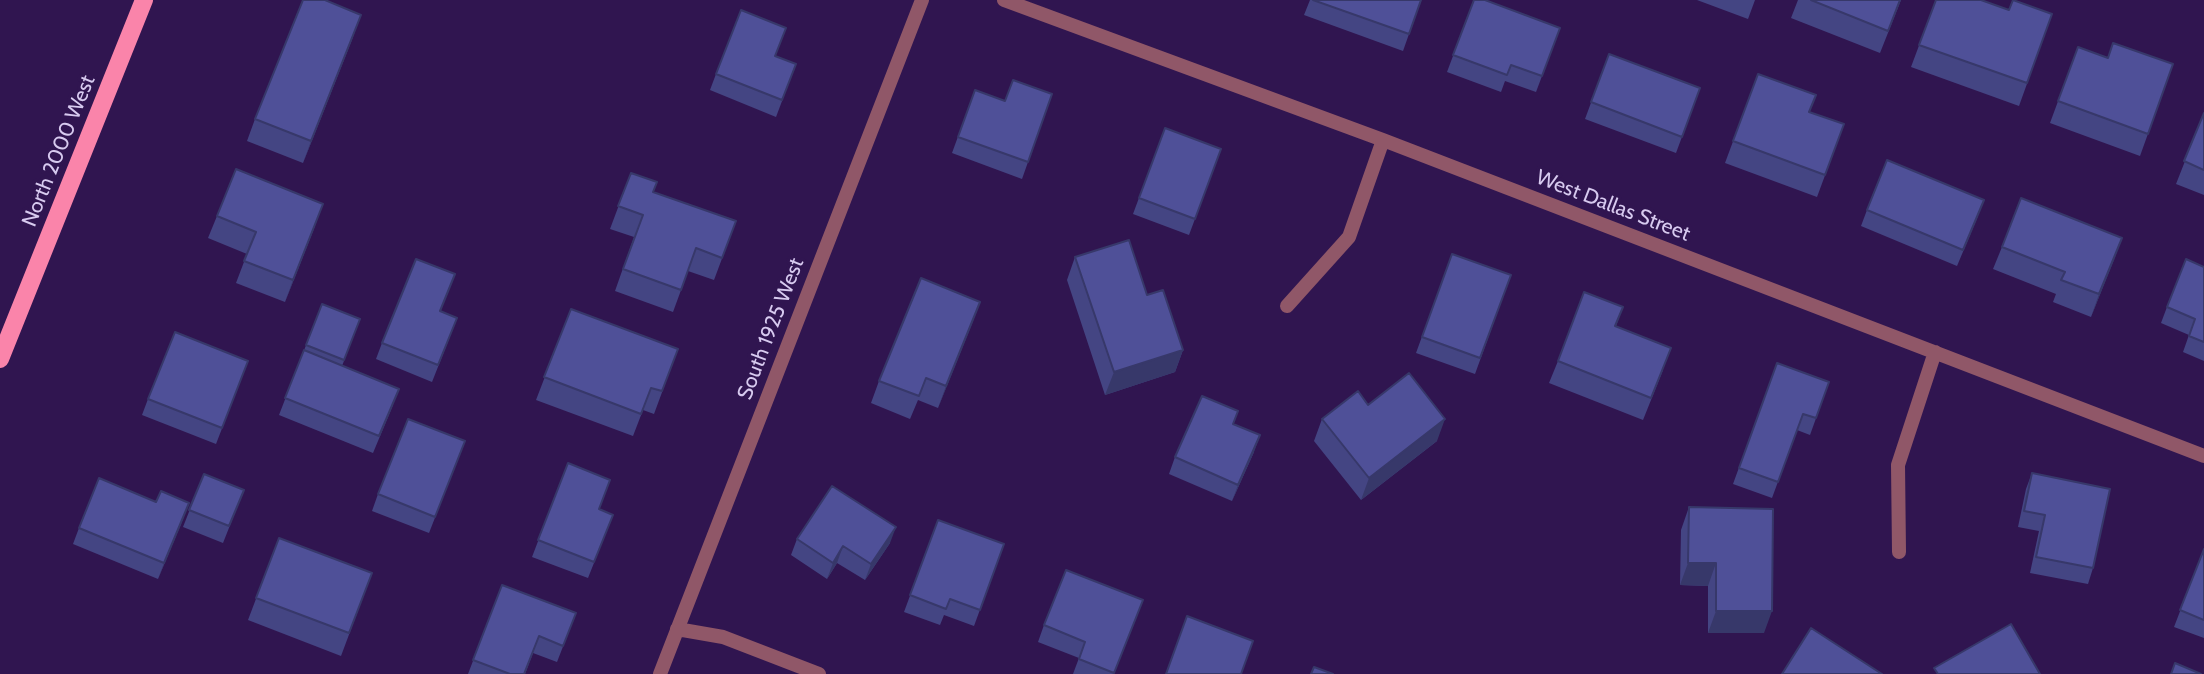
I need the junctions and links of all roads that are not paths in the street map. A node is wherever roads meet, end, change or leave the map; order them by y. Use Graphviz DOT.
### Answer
graph roads {
  1 [pos="144,0"];
  2 [pos="922,0"];
  3 [pos="1004,0"];
  4 [pos="1383,140"];
  5 [pos="1287,306"];
  6 [pos="1935,352"];
  7 [pos="0,359"];
  8 [pos="2204,456"];
  9 [pos="1899,552"];
  10 [pos="677,629"];
  11 [pos="660,674"];
  12 [pos="819,674"];
  1 -- 7 [label="main road, North 2000 West"];
  2 -- 10 [label="street, South 1925 West"];
  3 -- 4 [label="street, West Dallas Street"];
  4 -- 5 [label="street"];
  4 -- 6 [label="street, West Dallas Street"];
  6 -- 8 [label="street, West Dallas Street"];
  6 -- 9 [label="street"];
  10 -- 11 [label="street, South 1925 West"];
  10 -- 12 [label="street"];
}
